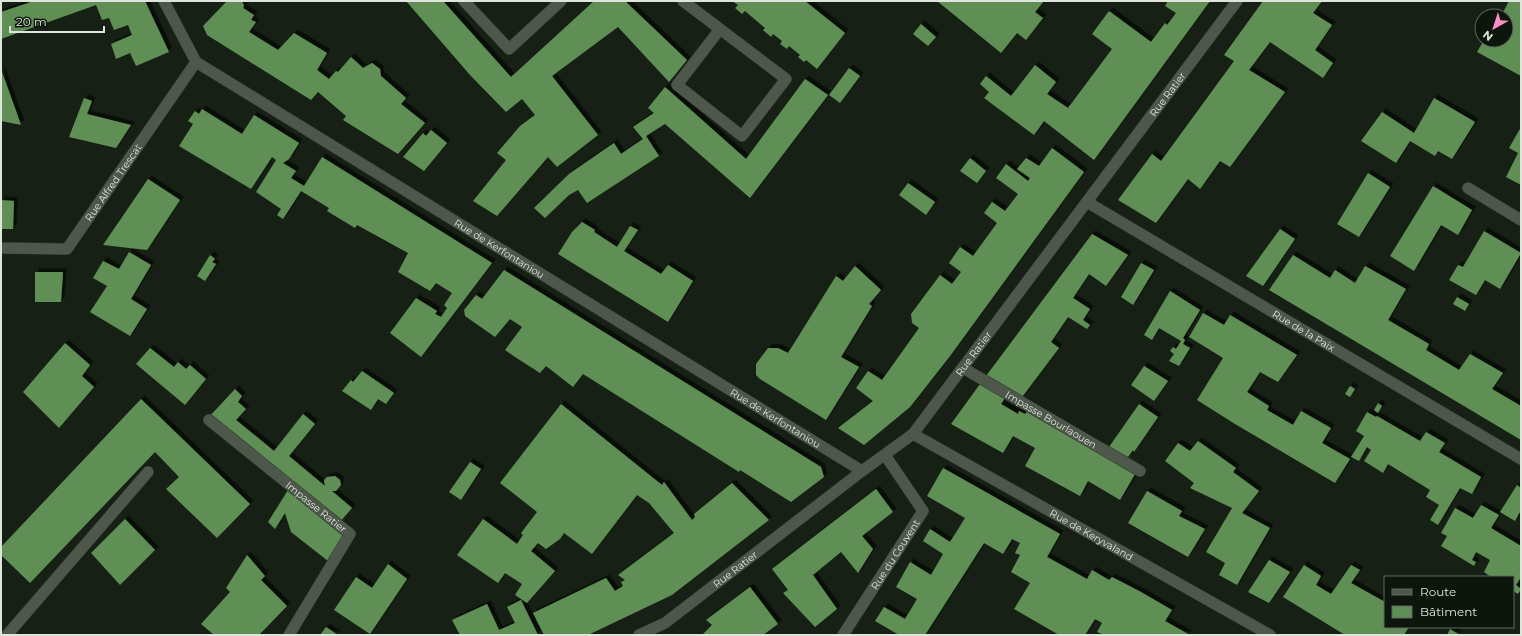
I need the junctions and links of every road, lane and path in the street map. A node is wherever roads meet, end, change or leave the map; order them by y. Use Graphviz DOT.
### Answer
graph roads {
  1 [pos="164,1"];
  2 [pos="464,1"];
  3 [pos="561,1"];
  4 [pos="683,1"];
  5 [pos="1237,1"];
  6 [pos="720,29"];
  7 [pos="196,62"];
  8 [pos="1468,188"];
  9 [pos="1087,202"];
  10 [pos="1521,220"];
  11 [pos="1,248"];
  12 [pos="963,368"];
  13 [pos="209,420"];
  14 [pos="913,434"];
  15 [pos="885,454"];
  16 [pos="1521,459"];
  17 [pos="862,471"];
  18 [pos="1140,471"];
  19 [pos="148,472"];
  20 [pos="6,635"];
  21 [pos="289,635"];
  22 [pos="639,635"];
  23 [pos="843,635"];
  24 [pos="1270,635"];
  1 -- 7 [label="street"];
  2 -- 3 [label="street"];
  4 -- 6 [label="street"];
  5 -- 9 [label="street, Rue Ratier"];
  6 -- 6 [label="street"];
  7 -- 11 [label="street, Rue Alfred Trescat"];
  7 -- 17 [label="street, Rue de Kerfontaniou"];
  8 -- 10 [label="street"];
  9 -- 12 [label="street, Rue Ratier"];
  9 -- 16 [label="street, Rue de la Paix"];
  12 -- 14 [label="street, Rue Ratier"];
  12 -- 18 [label="street, Impasse Bourlaouen"];
  13 -- 21 [label="street, Impasse Ratier"];
  14 -- 15 [label="street, Rue Ratier"];
  14 -- 24 [label="street, Rue de Keryvaland"];
  15 -- 17 [label="street, Rue Ratier"];
  15 -- 23 [label="street, Rue du Couvent"];
  17 -- 22 [label="street, Rue Ratier"];
  19 -- 20 [label="street"];
}
